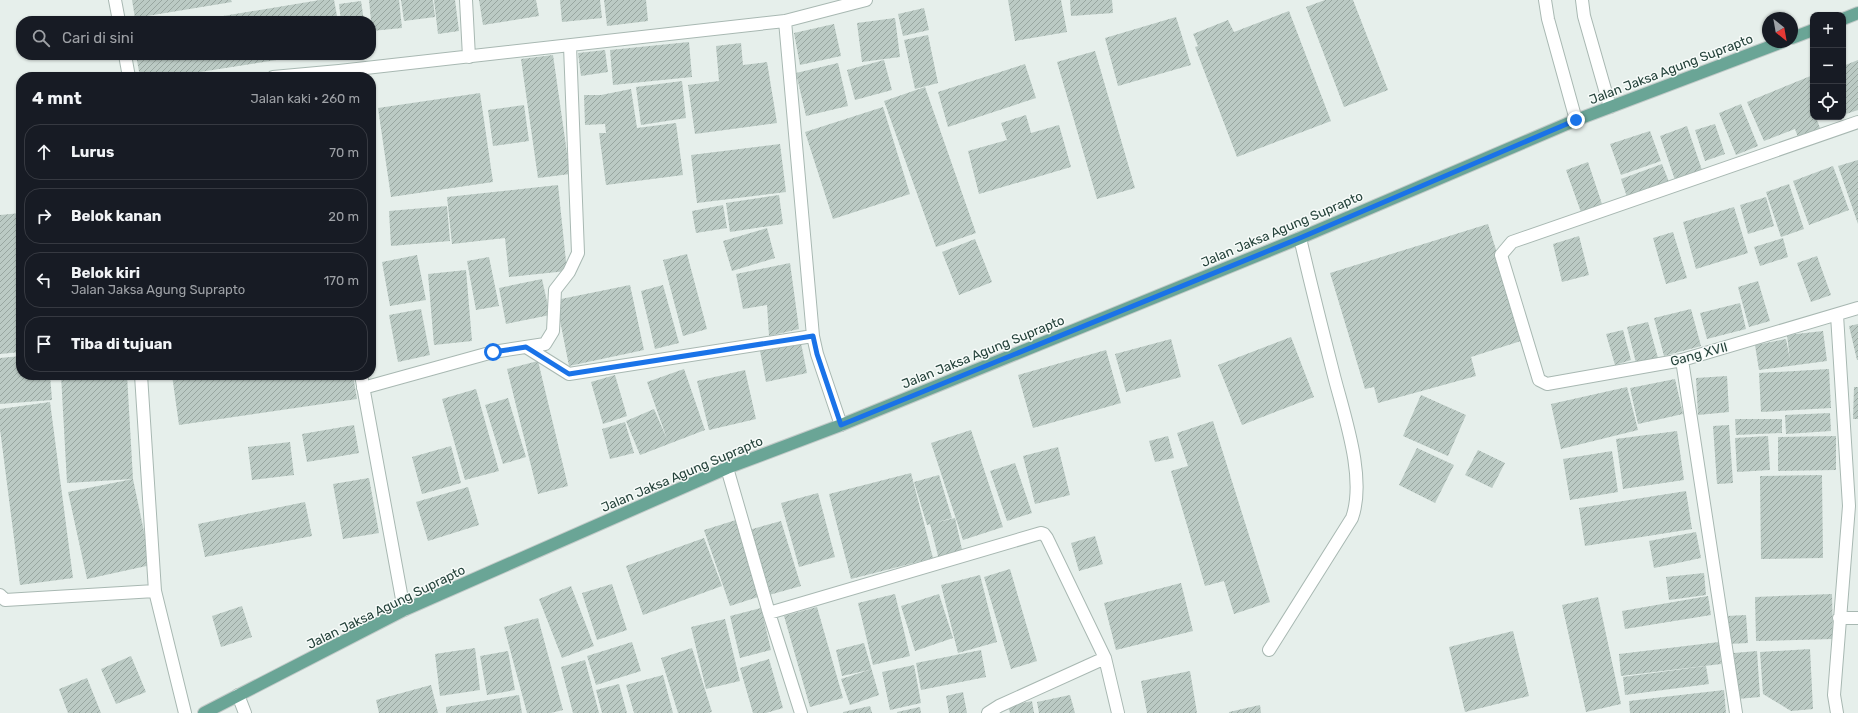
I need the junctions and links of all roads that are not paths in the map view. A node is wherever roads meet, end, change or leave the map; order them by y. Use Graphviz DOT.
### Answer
graph roads {
  1 [pos="115,0"];
  2 [pos="466,0"];
  3 [pos="866,0"];
  4 [pos="1545,0"];
  5 [pos="1582,0"];
  6 [pos="1858,13"];
  7 [pos="118,16"];
  8 [pos="1846,18"];
  9 [pos="785,21"];
  10 [pos="1810,31"];
  11 [pos="1798,36"];
  12 [pos="570,46"];
  13 [pos="1766,48"];
  14 [pos="469,57"];
  15 [pos="126,60"];
  16 [pos="127,72"];
  17 [pos="354,72"];
  18 [pos="1610,107"];
  19 [pos="1576,120"];
  20 [pos="1858,122"];
  21 [pos="1300,238"];
  22 [pos="1858,308"];
  23 [pos="1837,315"];
  24 [pos="813,336"];
  25 [pos="526,347"];
  26 [pos="1682,360"];
  27 [pos="141,380"];
  28 [pos="362,380"];
  29 [pos="363,388"];
  30 [pos="841,425"];
  31 [pos="727,468"];
  32 [pos="1853,505"];
  33 [pos="155,591"];
  34 [pos="0,595"];
  35 [pos="404,610"];
  36 [pos="769,613"];
  37 [pos="1839,618"];
  38 [pos="1858,618"];
  39 [pos="1269,650"];
  40 [pos="1105,658"];
  41 [pos="238,696"];
  42 [pos="185,713"];
  43 [pos="204,713"];
  44 [pos="245,713"];
  45 [pos="801,713"];
  46 [pos="988,713"];
  47 [pos="1118,713"];
  48 [pos="1736,713"];
  49 [pos="1837,713"];
  1 -- 7 [label="street"];
  2 -- 14 [label="street"];
  3 -- 9 [label="street"];
  4 -- 19 [label="street"];
  5 -- 18 [label="street"];
  6 -- 8 [label="main road"];
  9 -- 12 [label="street"];
  9 -- 24 [label="street"];
  10 -- 11 [label="main road"];
  12 -- 14 [label="street"];
  12 -- 25 [label="street"];
  13 -- 18 [label="main road, Jalan Jaksa Agung Suprapto"];
  14 -- 17 [label="street"];
  15 -- 16 [label="street"];
  18 -- 19 [label="main road, Jalan Jaksa Agung Suprapto"];
  19 -- 21 [label="main road, Jalan Jaksa Agung Suprapto"];
  20 -- 26 [label="street, Gang XVII"];
  21 -- 30 [label="main road, Jalan Jaksa Agung Suprapto"];
  21 -- 39 [label="street"];
  22 -- 23 [label="street, Gang XVII"];
  23 -- 26 [label="street, Gang XVII"];
  23 -- 32 [label="street"];
  24 -- 25 [label="street"];
  24 -- 30 [label="street"];
  25 -- 29 [label="street"];
  26 -- 48 [label="street"];
  27 -- 33 [label="street"];
  28 -- 29 [label="street"];
  29 -- 35 [label="street"];
  30 -- 31 [label="main road, Jalan Jaksa Agung Suprapto"];
  31 -- 35 [label="main road, Jalan Jaksa Agung Suprapto"];
  31 -- 36 [label="street"];
  32 -- 37 [label="street"];
  33 -- 34 [label="street"];
  33 -- 42 [label="street"];
  35 -- 41 [label="main road, Jalan Jaksa Agung Suprapto"];
  36 -- 40 [label="street"];
  36 -- 45 [label="street"];
  37 -- 38 [label="street"];
  37 -- 49 [label="street"];
  40 -- 46 [label="street"];
  40 -- 47 [label="street"];
  41 -- 43 [label="main road, Jalan Jaksa Agung Suprapto"];
  41 -- 44 [label="street"];
}
